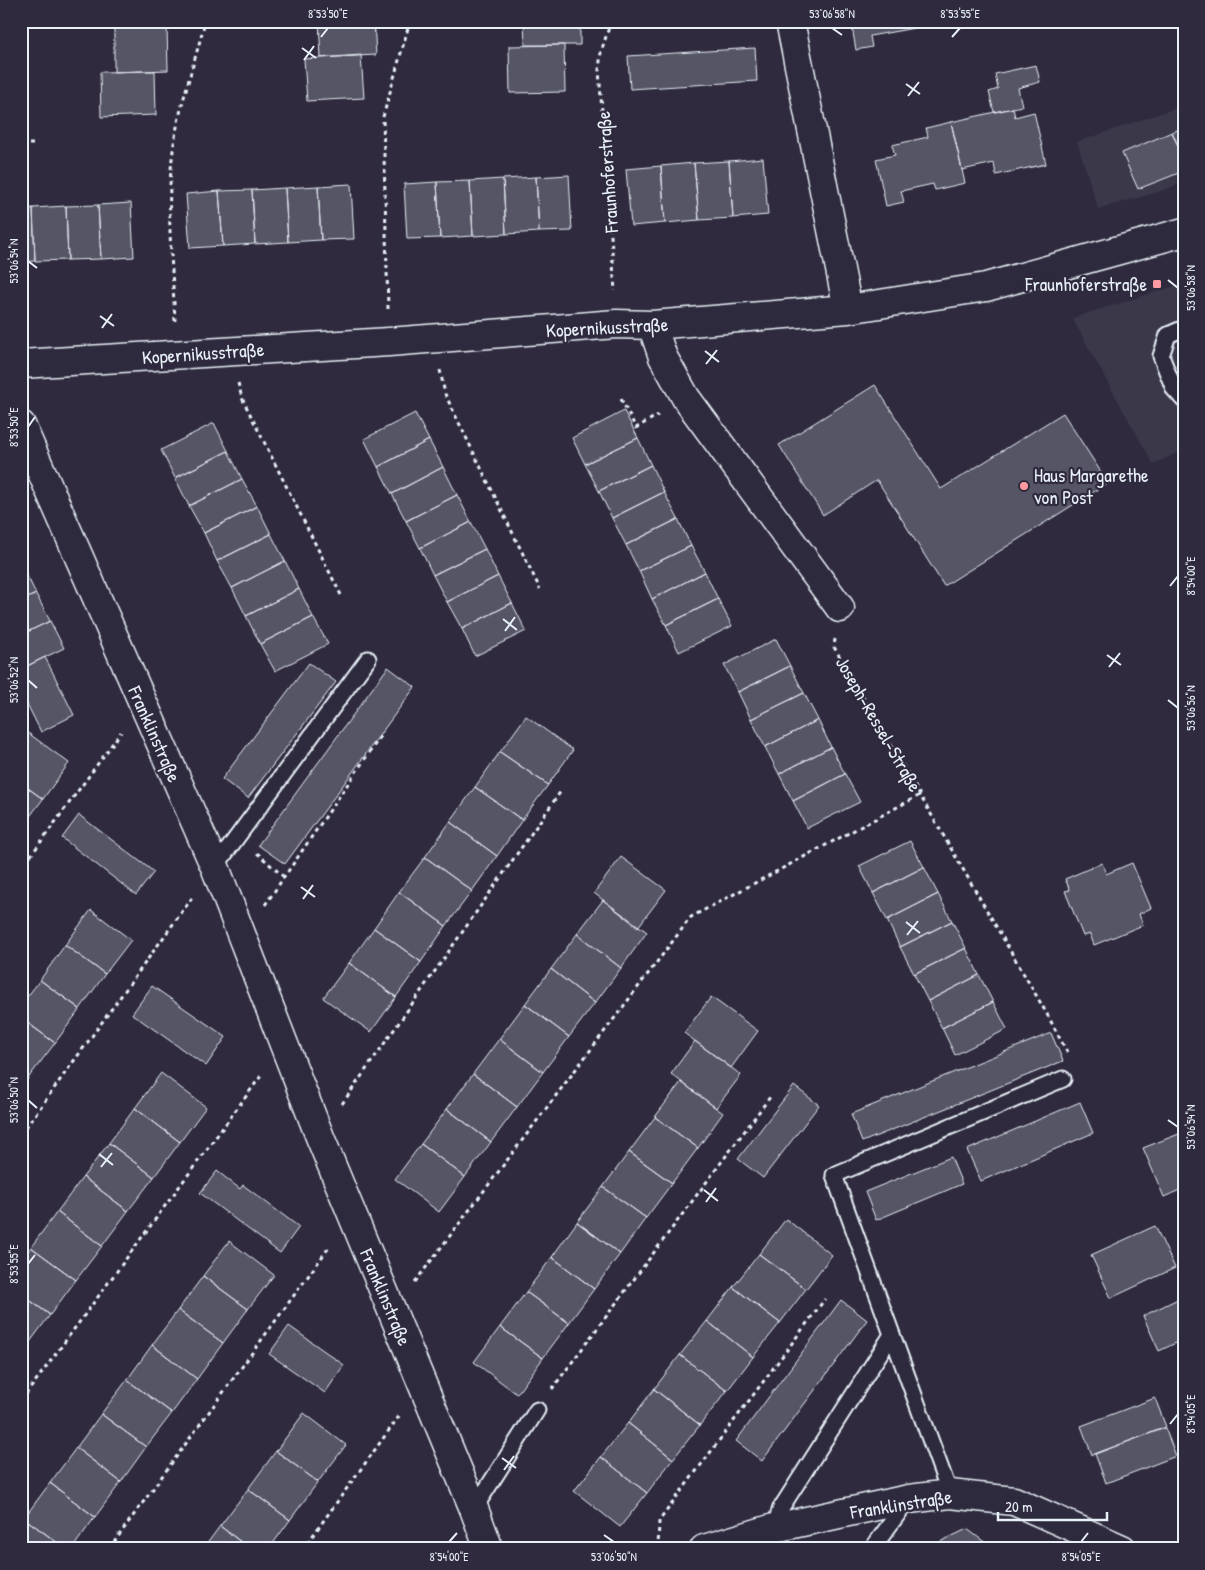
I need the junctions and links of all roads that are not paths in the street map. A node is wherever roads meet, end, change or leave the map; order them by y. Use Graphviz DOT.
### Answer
graph roads {
  1 [pos="790,21"];
  2 [pos="1184,232"];
  3 [pos="848,309"];
  4 [pos="652,325"];
  5 [pos="1184,328"];
  6 [pos="21,364"];
  7 [pos="1184,400"];
  8 [pos="21,426"];
  9 [pos="840,608"];
  10 [pos="368,659"];
  11 [pos="215,867"];
  12 [pos="1063,1079"];
  13 [pos="891,1336"];
  14 [pos="537,1410"];
  15 [pos="950,1494"];
  16 [pos="909,1499"];
  17 [pos="474,1509"];
  18 [pos="774,1528"];
  19 [pos="489,1549"];
  20 [pos="704,1549"];
  21 [pos="872,1549"];
  22 [pos="1122,1549"];
  1 -- 3 [label="street"];
  2 -- 3 [label="street, Kopernikusstraße"];
  3 -- 4 [label="street, Kopernikusstraße"];
  4 -- 6 [label="street, Kopernikusstraße"];
  4 -- 9 [label="street"];
  5 -- 7 [label="lane"];
  8 -- 11 [label="street, Franklinstraße"];
  10 -- 11 [label="lane"];
  11 -- 17 [label="street, Franklinstraße"];
  12 -- 13 [label="lane"];
  13 -- 15 [label="lane"];
  13 -- 18 [label="lane"];
  14 -- 17 [label="lane"];
  15 -- 16 [label="street, Franklinstraße"];
  15 -- 22 [label="street, Franklinstraße"];
  16 -- 18 [label="street, Franklinstraße"];
  16 -- 21 [label="lane"];
  17 -- 19 [label="street, Franklinstraße"];
  18 -- 20 [label="street, Franklinstraße"];
}
